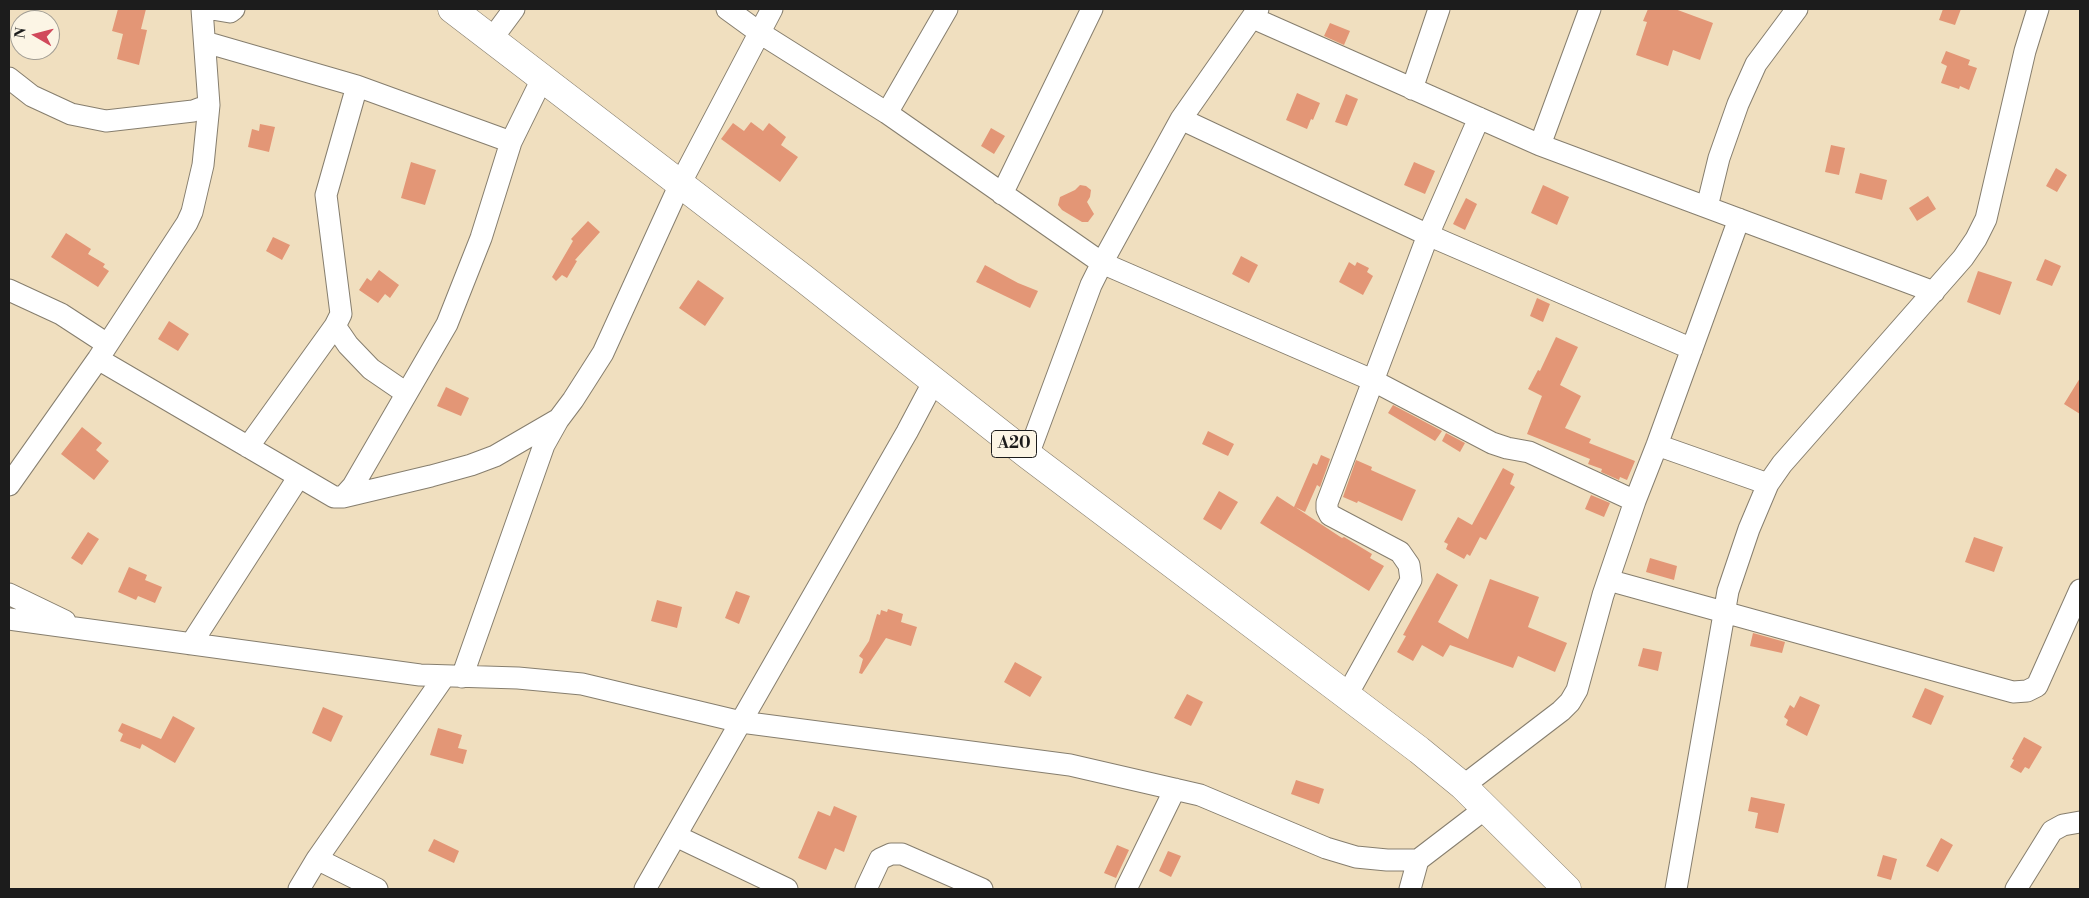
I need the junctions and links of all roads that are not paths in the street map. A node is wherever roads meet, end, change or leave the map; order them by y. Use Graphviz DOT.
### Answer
graph roads {
  1 [pos="202,9"];
  2 [pos="212,9"];
  3 [pos="234,9"];
  4 [pos="452,9"];
  5 [pos="514,9"];
  6 [pos="726,9"];
  7 [pos="772,9"];
  8 [pos="1092,9"];
  9 [pos="1439,9"];
  10 [pos="1590,9"];
  11 [pos="1797,9"];
  12 [pos="2038,9"];
  13 [pos="945,10"];
  14 [pos="1255,13"];
  15 [pos="760,33"];
  16 [pos="491,40"];
  17 [pos="205,42"];
  18 [pos="9,78"];
  19 [pos="542,79"];
  20 [pos="357,86"];
  21 [pos="1412,89"];
  22 [pos="208,105"];
  23 [pos="887,113"];
  24 [pos="1479,118"];
  25 [pos="1182,119"];
  26 [pos="511,142"];
  27 [pos="1540,145"];
  28 [pos="680,184"];
  29 [pos="1002,194"];
  30 [pos="1707,207"];
  31 [pos="1739,219"];
  32 [pos="1428,235"];
  33 [pos="1102,263"];
  34 [pos="9,290"];
  35 [pos="1934,292"];
  36 [pos="335,326"];
  37 [pos="1692,349"];
  38 [pos="102,352"];
  39 [pos="1372,380"];
  40 [pos="934,381"];
  41 [pos="406,393"];
  42 [pos="558,420"];
  43 [pos="1657,445"];
  44 [pos="248,447"];
  45 [pos="1028,455"];
  46 [pos="298,478"];
  47 [pos="1768,484"];
  48 [pos="9,485"];
  49 [pos="343,497"];
  50 [pos="1635,501"];
  51 [pos="1608,580"];
  52 [pos="2080,590"];
  53 [pos="9,594"];
  54 [pos="1724,612"];
  55 [pos="9,619"];
  56 [pos="81,628"];
  57 [pos="191,644"];
  58 [pos="453,677"];
  59 [pos="1347,695"];
  60 [pos="741,722"];
  61 [pos="1463,786"];
  62 [pos="1175,789"];
  63 [pos="1486,808"];
  64 [pos="2080,822"];
  65 [pos="676,836"];
  66 [pos="317,859"];
  67 [pos="1418,860"];
  68 [pos="299,889"];
  69 [pos="377,889"];
  70 [pos="646,889"];
  71 [pos="787,889"];
  72 [pos="866,889"];
  73 [pos="982,889"];
  74 [pos="1126,889"];
  75 [pos="1410,889"];
  76 [pos="1567,889"];
  77 [pos="1676,889"];
  78 [pos="2016,889"];
  1 -- 17 [label="street"];
  2 -- 3 [label="street"];
  4 -- 16 [label="main road, A20"];
  5 -- 16 [label="street"];
  6 -- 15 [label="street"];
  7 -- 15 [label="street"];
  8 -- 29 [label="street"];
  9 -- 21 [label="street"];
  10 -- 27 [label="street"];
  11 -- 30 [label="street"];
  12 -- 35 [label="street"];
  13 -- 23 [label="street"];
  14 -- 21 [label="street"];
  14 -- 25 [label="street"];
  15 -- 23 [label="street"];
  15 -- 28 [label="street"];
  16 -- 19 [label="main road, A20"];
  17 -- 20 [label="street"];
  17 -- 22 [label="street"];
  18 -- 22 [label="street"];
  19 -- 26 [label="street"];
  19 -- 28 [label="main road, A20"];
  20 -- 26 [label="street"];
  20 -- 36 [label="street"];
  21 -- 24 [label="street"];
  22 -- 38 [label="street"];
  23 -- 29 [label="street"];
  24 -- 27 [label="street"];
  24 -- 32 [label="street"];
  25 -- 32 [label="street"];
  25 -- 33 [label="street"];
  26 -- 41 [label="street"];
  27 -- 30 [label="street"];
  28 -- 40 [label="main road, A20"];
  28 -- 42 [label="street"];
  29 -- 33 [label="street"];
  30 -- 31 [label="street"];
  31 -- 35 [label="street"];
  31 -- 37 [label="street"];
  32 -- 37 [label="street"];
  32 -- 39 [label="street"];
  33 -- 39 [label="street"];
  33 -- 45 [label="street"];
  34 -- 38 [label="street"];
  35 -- 47 [label="street"];
  36 -- 41 [label="street"];
  36 -- 44 [label="street"];
  37 -- 43 [label="street"];
  38 -- 44 [label="street"];
  38 -- 48 [label="street"];
  39 -- 50 [label="street"];
  39 -- 59 [label="street"];
  40 -- 45 [label="main road, A20"];
  40 -- 60 [label="street"];
  41 -- 49 [label="street"];
  42 -- 49 [label="street"];
  42 -- 58 [label="street"];
  43 -- 47 [label="street"];
  43 -- 50 [label="street"];
  44 -- 46 [label="street"];
  45 -- 59 [label="main road, A20"];
  46 -- 49 [label="street"];
  46 -- 57 [label="street"];
  47 -- 54 [label="street"];
  50 -- 51 [label="street"];
  51 -- 54 [label="street"];
  51 -- 61 [label="street"];
  52 -- 54 [label="street"];
  53 -- 56 [label="street"];
  54 -- 77 [label="street"];
  55 -- 56 [label="street"];
  56 -- 57 [label="street"];
  57 -- 58 [label="street"];
  58 -- 60 [label="street"];
  58 -- 66 [label="street"];
  59 -- 61 [label="main road, A20"];
  60 -- 62 [label="street"];
  60 -- 65 [label="street"];
  61 -- 63 [label="main road, A20"];
  62 -- 67 [label="street"];
  62 -- 74 [label="street"];
  63 -- 67 [label="street"];
  63 -- 76 [label="main road, A20"];
  64 -- 78 [label="street"];
  65 -- 70 [label="street"];
  65 -- 71 [label="street"];
  66 -- 68 [label="street"];
  66 -- 69 [label="street"];
  67 -- 75 [label="street"];
  72 -- 73 [label="street"];
}
